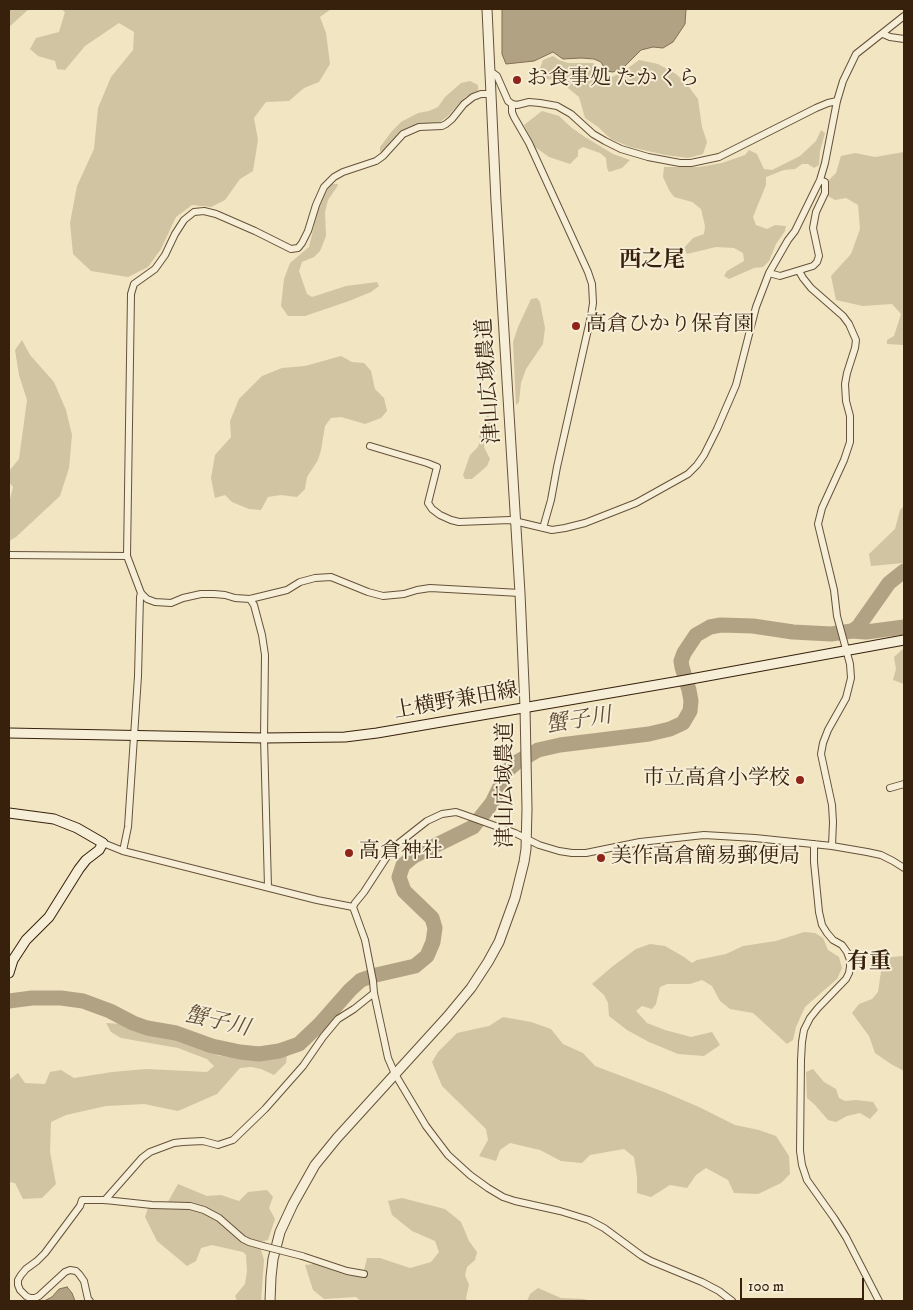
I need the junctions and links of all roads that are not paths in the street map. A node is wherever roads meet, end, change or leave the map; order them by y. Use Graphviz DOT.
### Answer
graph roads {
  1 [pos="487,9"];
  2 [pos="904,16"];
  3 [pos="883,34"];
  4 [pos="904,39"];
  5 [pos="490,71"];
  6 [pos="491,94"];
  7 [pos="836,101"];
  8 [pos="512,104"];
  9 [pos="820,180"];
  10 [pos="799,271"];
  11 [pos="769,273"];
  12 [pos="370,446"];
  13 [pos="516,521"];
  14 [pos="543,528"];
  15 [pos="9,555"];
  16 [pos="127,556"];
  17 [pos="141,593"];
  18 [pos="520,594"];
  19 [pos="250,599"];
  20 [pos="904,640"];
  21 [pos="847,651"];
  22 [pos="524,707"];
  23 [pos="9,733"];
  24 [pos="134,735"];
  25 [pos="264,738"];
  26 [pos="904,784"];
  27 [pos="890,788"];
  28 [pos="9,813"];
  29 [pos="526,838"];
  30 [pos="104,843"];
  31 [pos="814,844"];
  32 [pos="832,846"];
  33 [pos="123,851"];
  34 [pos="904,868"];
  35 [pos="268,888"];
  36 [pos="354,907"];
  37 [pos="9,973"];
  38 [pos="374,993"];
  39 [pos="395,1074"];
  40 [pos="105,1200"];
  41 [pos="364,1274"];
  42 [pos="90,1301"];
  43 [pos="270,1301"];
  44 [pos="732,1301"];
  45 [pos="879,1301"];
  1 -- 5 [label="street, 津山広域農道"];
  2 -- 3 [label="street"];
  3 -- 4 [label="street"];
  3 -- 7 [label="street"];
  5 -- 6 [label="street, 津山広域農道"];
  5 -- 8 [label="street"];
  6 -- 13 [label="street, 津山広域農道"];
  6 -- 16 [label="street"];
  7 -- 8 [label="street"];
  7 -- 9 [label="street"];
  8 -- 14 [label="street"];
  9 -- 10 [label="street"];
  9 -- 11 [label="street"];
  10 -- 11 [label="street"];
  10 -- 21 [label="street"];
  11 -- 14 [label="street"];
  12 -- 13 [label="street"];
  13 -- 14 [label="street"];
  13 -- 18 [label="street, 津山広域農道"];
  15 -- 16 [label="street"];
  16 -- 17 [label="street"];
  17 -- 19 [label="street"];
  17 -- 24 [label="street"];
  18 -- 19 [label="street"];
  18 -- 22 [label="street, 津山広域農道"];
  19 -- 25 [label="street"];
  20 -- 21 [label="street, 上横野兼田線"];
  21 -- 22 [label="street, 上横野兼田線"];
  21 -- 32 [label="street"];
  22 -- 25 [label="street, 上横野兼田線"];
  22 -- 29 [label="street, 津山広域農道"];
  23 -- 24 [label="street, 上横野兼田線"];
  24 -- 25 [label="street, 上横野兼田線"];
  24 -- 33 [label="street"];
  25 -- 35 [label="street"];
  26 -- 27 [label="street"];
  28 -- 30 [label="street"];
  29 -- 31 [label="street"];
  29 -- 36 [label="street"];
  29 -- 39 [label="street, 津山広域農道"];
  30 -- 33 [label="street"];
  30 -- 37 [label="street"];
  31 -- 32 [label="street"];
  31 -- 45 [label="street"];
  32 -- 34 [label="street"];
  33 -- 35 [label="street"];
  35 -- 36 [label="street"];
  36 -- 38 [label="street"];
  38 -- 39 [label="street"];
  38 -- 40 [label="street"];
  39 -- 43 [label="street, 津山広域農道"];
  39 -- 44 [label="street"];
  40 -- 41 [label="street, bridge"];
  40 -- 42 [label="street"];
}
